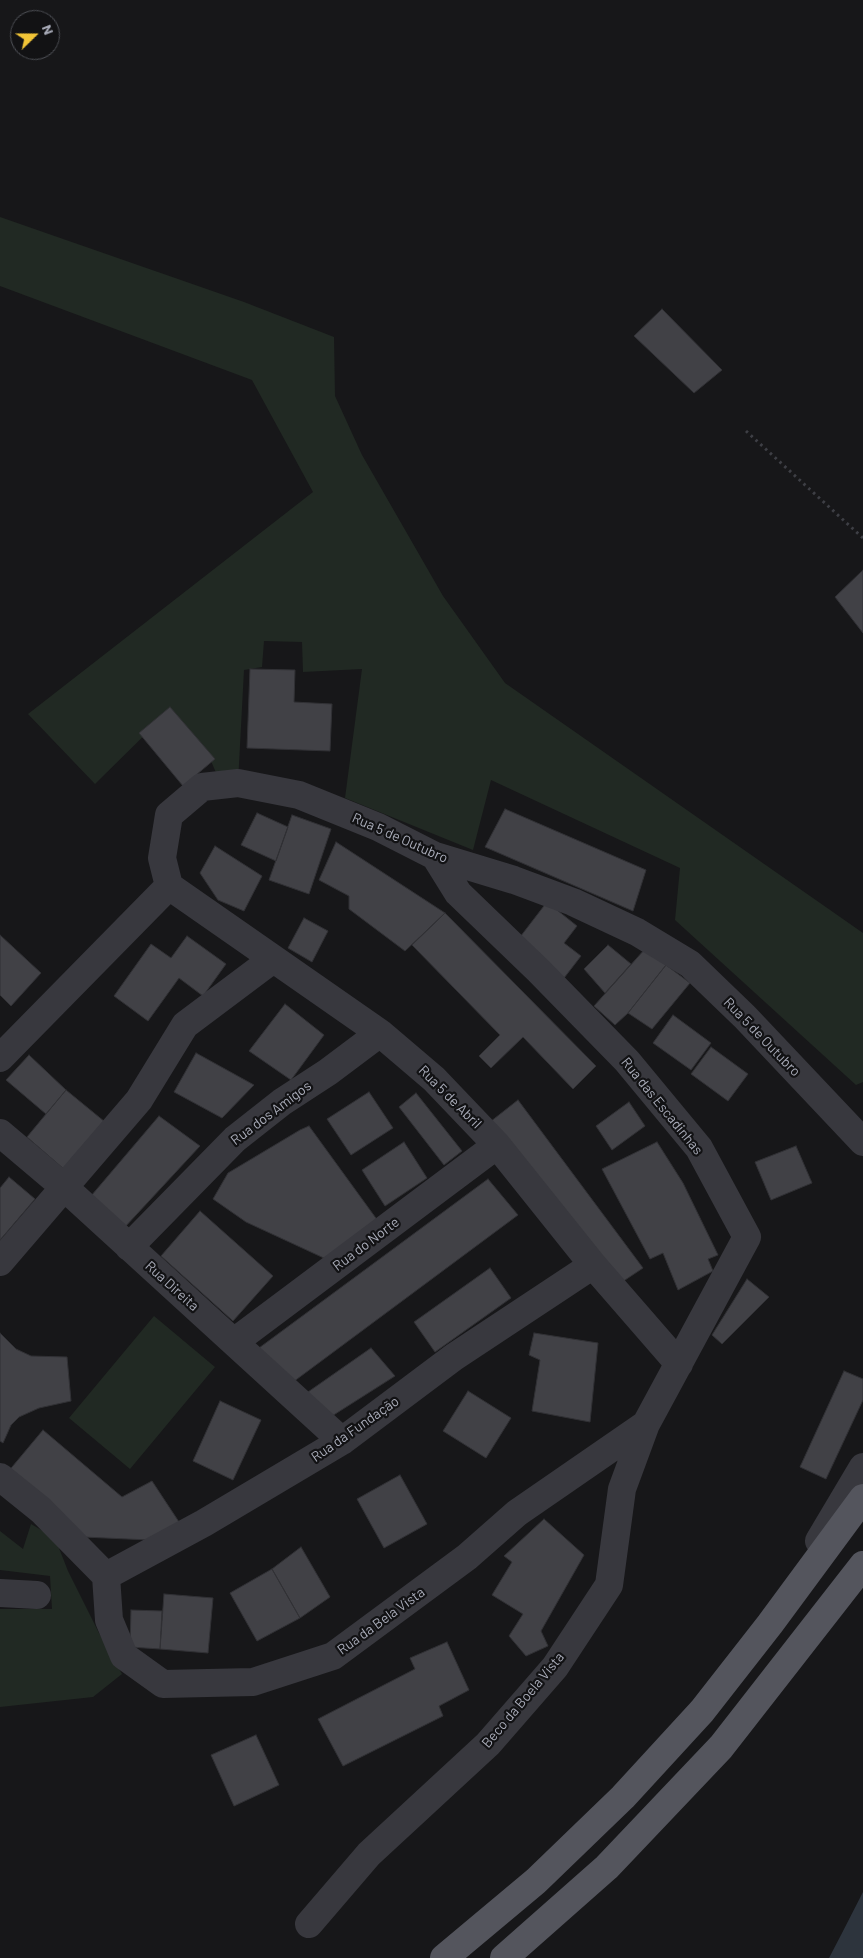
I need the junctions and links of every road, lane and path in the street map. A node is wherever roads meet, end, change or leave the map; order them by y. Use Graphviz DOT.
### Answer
graph roads {
  1 [pos="746,430"];
  2 [pos="863,538"];
  3 [pos="435,856"];
  4 [pos="169,886"];
  5 [pos="273,959"];
  6 [pos="380,1033"];
  7 [pos="0,1058"];
  8 [pos="0,1133"];
  9 [pos="863,1142"];
  10 [pos="497,1145"];
  11 [pos="64,1187"];
  12 [pos="129,1247"];
  13 [pos="0,1262"];
  14 [pos="593,1265"];
  15 [pos="234,1342"];
  16 [pos="679,1364"];
  17 [pos="646,1424"];
  18 [pos="342,1440"];
  19 [pos="863,1467"];
  20 [pos="0,1477"];
  21 [pos="863,1498"];
  22 [pos="863,1565"];
  23 [pos="106,1576"];
  24 [pos="0,1593"];
  25 [pos="37,1595"];
  26 [pos="770,1624"];
  27 [pos="309,1924"];
  28 [pos="444,1958"];
  29 [pos="504,1958"];
  1 -- 2 [label="path"];
  3 -- 4 [label="street, Rua 5 de Outubro"];
  3 -- 9 [label="street, Rua 5 de Outubro"];
  3 -- 16 [label="street, Rua das Escadinhas"];
  4 -- 5 [label="street, Rua 5 de Abril"];
  4 -- 7 [label="street"];
  5 -- 6 [label="street, Rua 5 de Abril"];
  5 -- 11 [label="street"];
  6 -- 10 [label="street, Rua 5 de Abril"];
  6 -- 12 [label="street, Rua dos Amigos"];
  8 -- 11 [label="street, Rua Direita"];
  10 -- 14 [label="street, Rua 5 de Abril"];
  10 -- 15 [label="street, Rua do Norte"];
  11 -- 12 [label="street, Rua Direita"];
  11 -- 13 [label="street"];
  12 -- 15 [label="street, Rua Direita"];
  14 -- 16 [label="street, Rua 5 de Abril"];
  14 -- 18 [label="street, Rua da Fundação"];
  15 -- 18 [label="street, Rua Direita"];
  16 -- 17 [label="street, Rua das Escadinhas"];
  17 -- 23 [label="street, Rua da Bela Vista"];
  17 -- 27 [label="street, Beco da Boela Vista"];
  18 -- 23 [label="street, Rua da Fundação"];
  19 -- 26 [label="street"];
  20 -- 23 [label="street"];
  21 -- 26 [label="main road"];
  22 -- 29 [label="main road"];
  24 -- 25 [label="street"];
  26 -- 28 [label="main road"];
}
